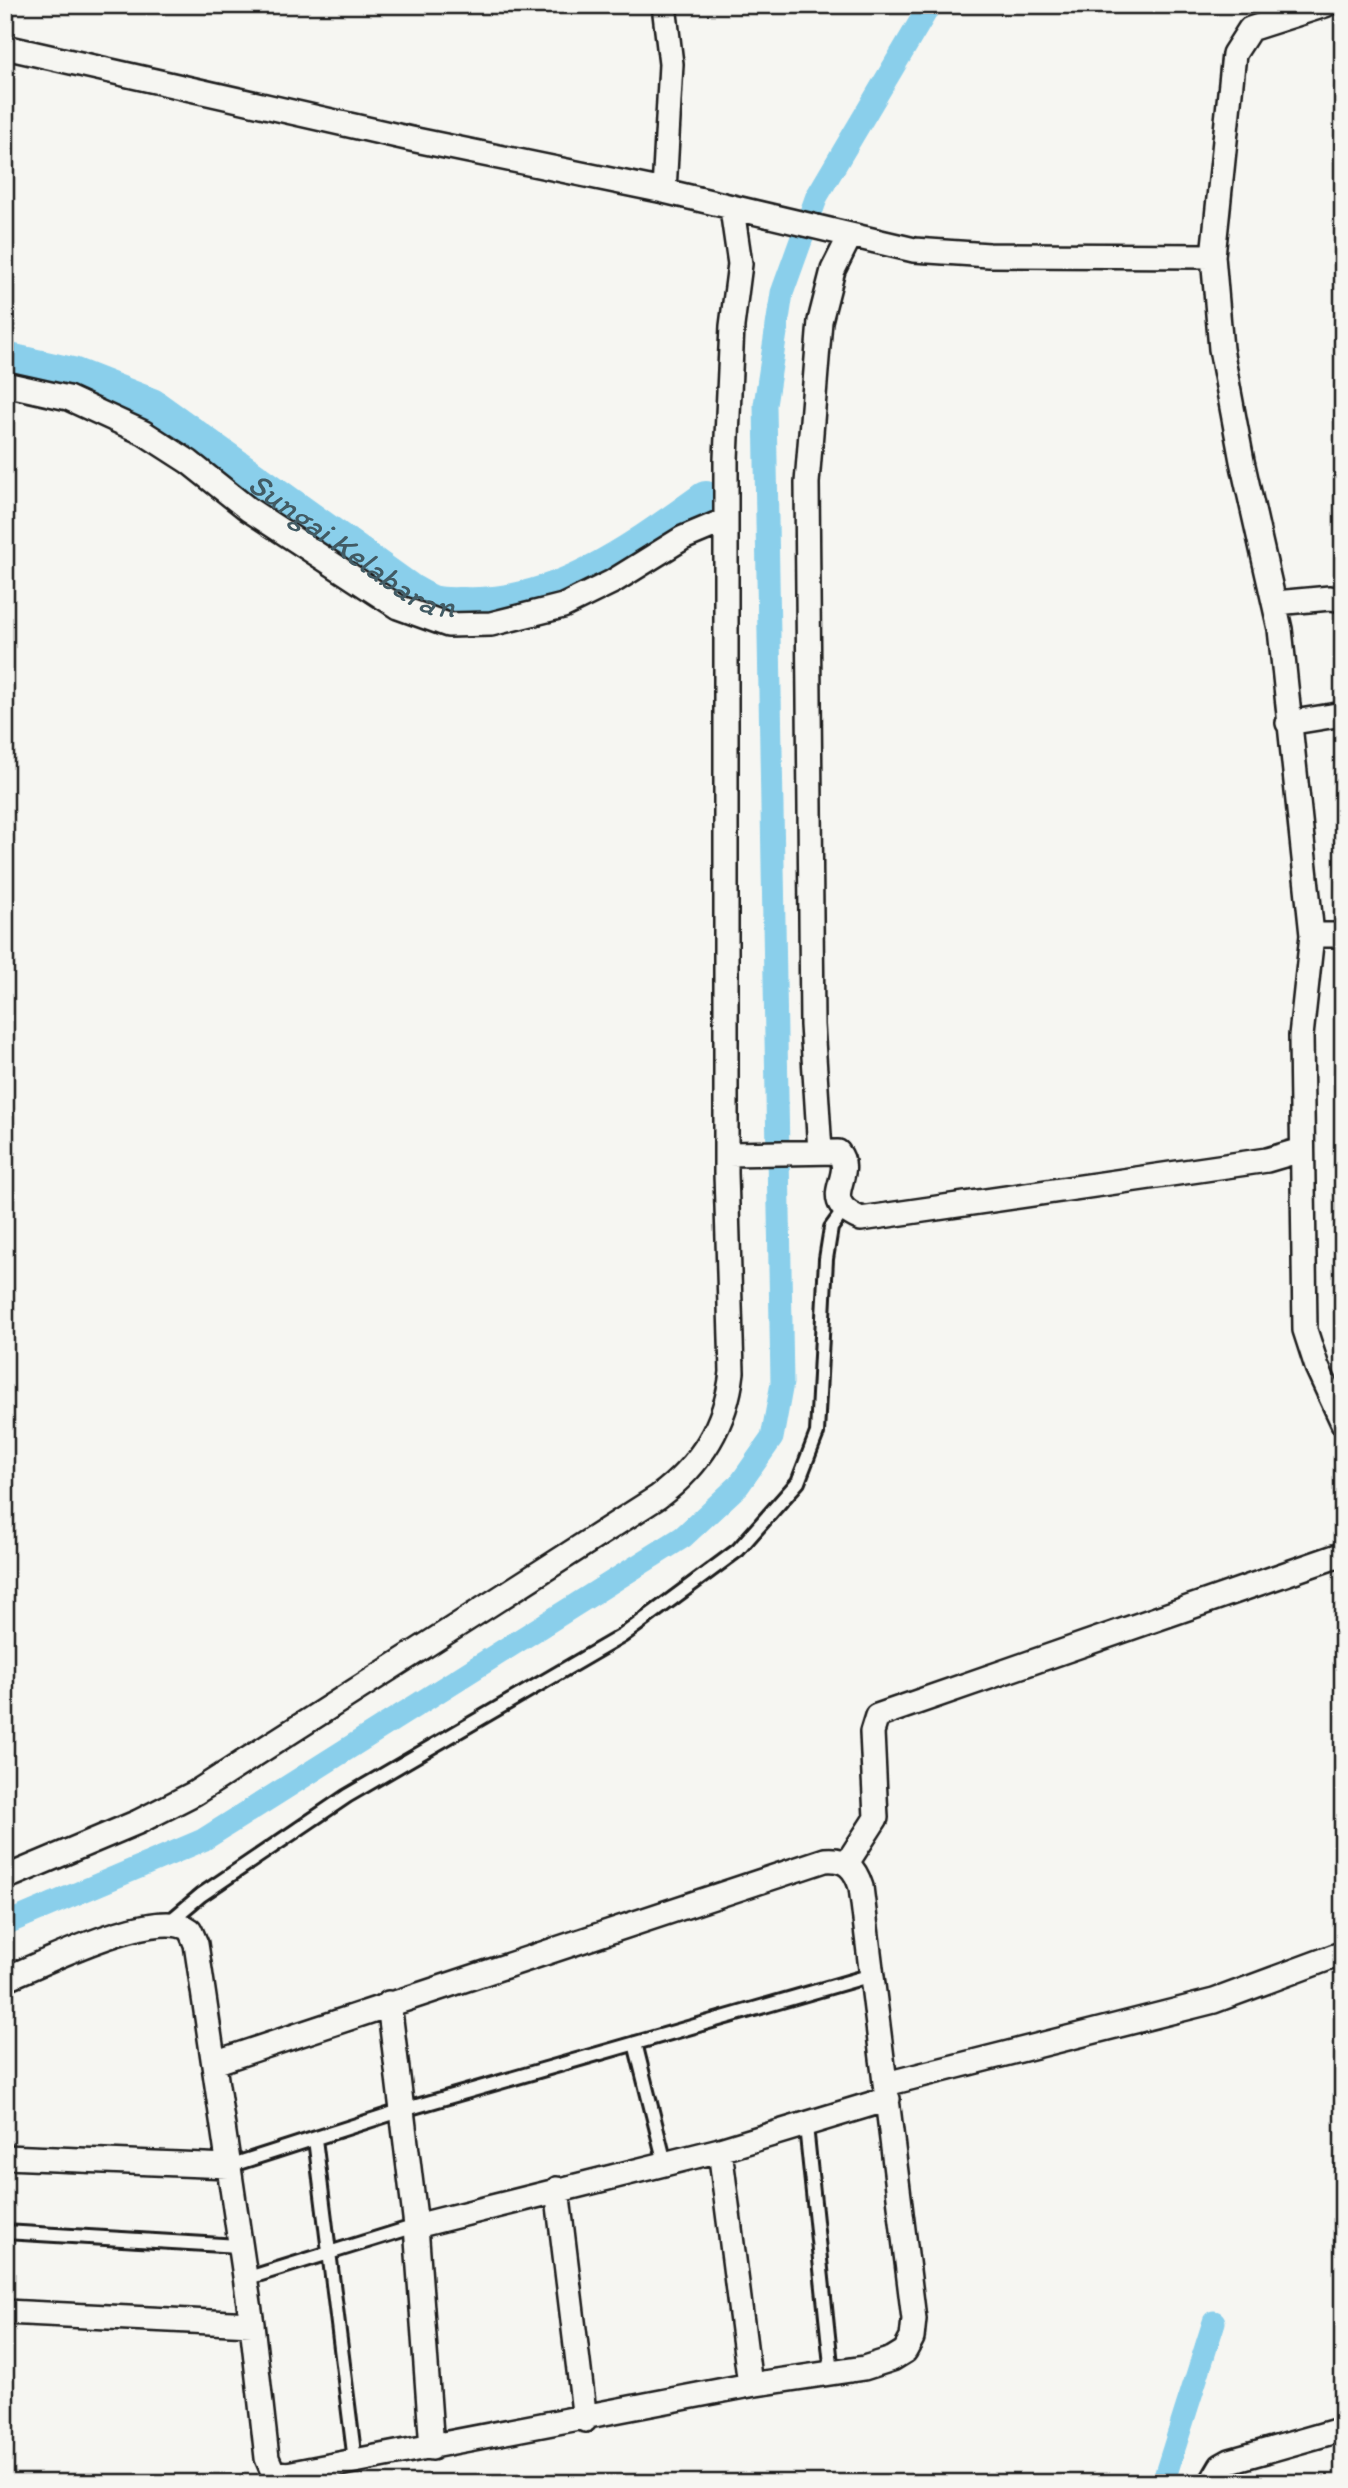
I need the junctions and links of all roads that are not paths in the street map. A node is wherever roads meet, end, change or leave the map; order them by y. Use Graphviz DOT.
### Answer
graph roads {
  1 [pos="664,5"];
  2 [pos="1324,5"];
  3 [pos="5,47"];
  4 [pos="664,191"];
  5 [pos="732,209"];
  6 [pos="843,235"];
  7 [pos="1213,257"];
  8 [pos="5,384"];
  9 [pos="726,520"];
  10 [pos="1343,600"];
  11 [pos="1276,603"];
  12 [pos="1343,714"];
  13 [pos="1288,723"];
  14 [pos="1312,935"];
  15 [pos="1343,935"];
  16 [pos="1301,1150"];
  17 [pos="814,1151"];
  18 [pos="737,1154"];
  19 [pos="844,1210"];
  20 [pos="1343,1423"];
  21 [pos="1343,1555"];
  22 [pos="847,1863"];
  23 [pos="5,1878"];
  24 [pos="169,1922"];
  25 [pos="1343,1954"];
  26 [pos="872,1975"];
  27 [pos="5,1979"];
  28 [pos="389,2003"];
  29 [pos="635,2043"];
  30 [pos="214,2063"];
  31 [pos="886,2092"];
  32 [pos="403,2110"];
  33 [pos="806,2126"];
  34 [pos="315,2139"];
  35 [pos="720,2150"];
  36 [pos="5,2157"];
  37 [pos="666,2163"];
  38 [pos="229,2166"];
  39 [pos="557,2189"];
  40 [pos="416,2227"];
  41 [pos="5,2232"];
  42 [pos="239,2246"];
  43 [pos="331,2252"];
  44 [pos="245,2279"];
  45 [pos="5,2312"];
  46 [pos="252,2324"];
  47 [pos="832,2374"];
  48 [pos="750,2385"];
  49 [pos="585,2420"];
  50 [pos="1343,2429"];
  51 [pos="432,2448"];
  52 [pos="355,2461"];
  53 [pos="284,2478"];
  54 [pos="1211,2483"];
  1 -- 4 [label="street"];
  2 -- 7 [label="street"];
  3 -- 4 [label="street"];
  4 -- 5 [label="street"];
  5 -- 6 [label="street"];
  5 -- 9 [label="street"];
  6 -- 7 [label="street"];
  6 -- 17 [label="street"];
  7 -- 11 [label="street"];
  8 -- 9 [label="street"];
  9 -- 18 [label="street"];
  10 -- 11 [label="street"];
  11 -- 13 [label="street"];
  12 -- 13 [label="street"];
  13 -- 14 [label="street"];
  14 -- 15 [label="street"];
  14 -- 16 [label="street"];
  16 -- 19 [label="street"];
  16 -- 20 [label="street"];
  17 -- 18 [label="street"];
  17 -- 19 [label="street"];
  18 -- 23 [label="street"];
  19 -- 24 [label="lane"];
  21 -- 22 [label="street"];
  22 -- 26 [label="street"];
  22 -- 28 [label="street"];
  24 -- 27 [label="street"];
  24 -- 30 [label="street"];
  25 -- 31 [label="street"];
  26 -- 29 [label="lane"];
  26 -- 31 [label="street"];
  28 -- 30 [label="street"];
  28 -- 32 [label="street"];
  29 -- 32 [label="lane"];
  29 -- 37 [label="lane"];
  30 -- 38 [label="street"];
  31 -- 33 [label="street"];
  31 -- 47 [label="street"];
  32 -- 34 [label="lane"];
  32 -- 40 [label="street"];
  33 -- 35 [label="street"];
  33 -- 47 [label="lane"];
  34 -- 38 [label="lane"];
  34 -- 43 [label="lane"];
  35 -- 37 [label="street"];
  35 -- 48 [label="street"];
  36 -- 38 [label="street"];
  37 -- 39 [label="street"];
  38 -- 42 [label="street"];
  39 -- 40 [label="street"];
  39 -- 49 [label="street"];
  40 -- 43 [label="lane"];
  40 -- 51 [label="street"];
  41 -- 42 [label="lane"];
  42 -- 44 [label="street"];
  43 -- 44 [label="lane"];
  43 -- 52 [label="lane"];
  44 -- 46 [label="street"];
  45 -- 46 [label="street"];
  46 -- 53 [label="street"];
  47 -- 48 [label="street"];
  48 -- 49 [label="street"];
  49 -- 51 [label="street"];
  50 -- 54 [label="street"];
  51 -- 52 [label="street"];
  52 -- 53 [label="street"];
}
